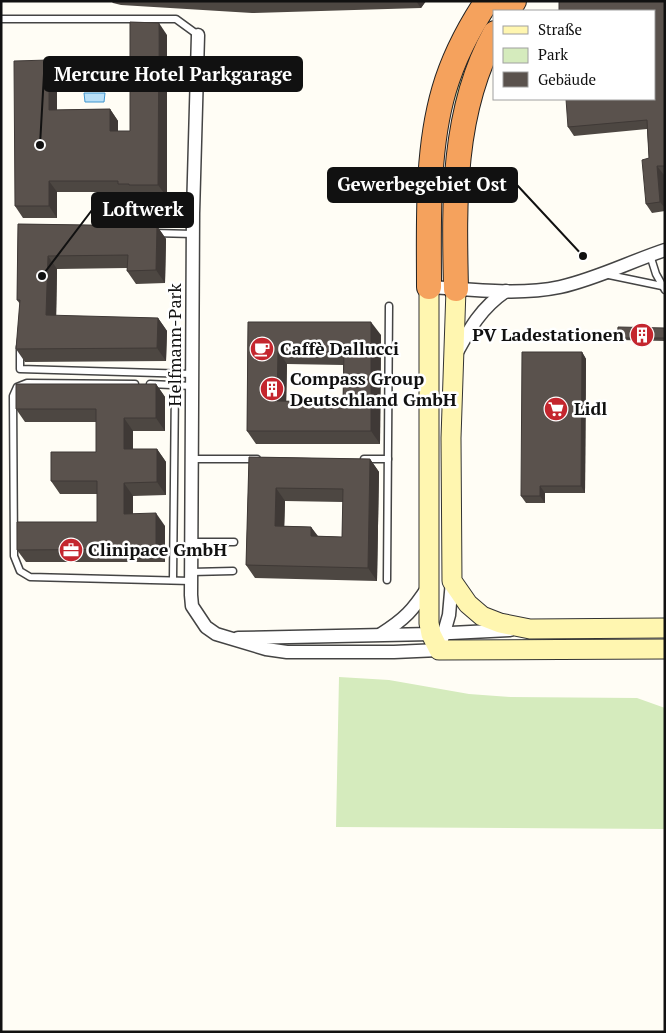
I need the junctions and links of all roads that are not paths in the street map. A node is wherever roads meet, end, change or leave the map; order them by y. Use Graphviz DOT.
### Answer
graph roads {
  1 [pos="487,1"];
  2 [pos="1,18"];
  3 [pos="198,35"];
  4 [pos="493,36"];
  5 [pos="145,232"];
  6 [pos="193,234"];
  7 [pos="665,250"];
  8 [pos="650,255"];
  9 [pos="605,274"];
  10 [pos="429,288"];
  11 [pos="664,288"];
  12 [pos="456,289"];
  13 [pos="506,291"];
  14 [pos="389,306"];
  15 [pos="20,339"];
  16 [pos="454,359"];
  17 [pos="192,380"];
  18 [pos="174,385"];
  19 [pos="191,458"];
  20 [pos="264,459"];
  21 [pos="359,459"];
  22 [pos="388,460"];
  23 [pos="191,542"];
  24 [pos="234,542"];
  25 [pos="233,571"];
  26 [pos="191,577"];
  27 [pos="173,580"];
  28 [pos="387,580"];
  29 [pos="452,581"];
  30 [pos="429,585"];
  31 [pos="530,628"];
  32 [pos="665,628"];
  33 [pos="380,634"];
  34 [pos="228,638"];
  35 [pos="438,639"];
  36 [pos="665,649"];
  1 -- 10 [label="highway"];
  2 -- 3 [label="lane"];
  3 -- 6 [label="street, Helfmann-Park"];
  4 -- 12 [label="highway"];
  5 -- 6 [label="lane"];
  6 -- 17 [label="street, Helfmann-Park"];
  7 -- 8 [label="street"];
  8 -- 9 [label="street"];
  8 -- 11 [label="lane"];
  9 -- 11 [label="lane"];
  9 -- 13 [label="street"];
  10 -- 12 [label="street"];
  10 -- 30 [label="main road"];
  12 -- 13 [label="street"];
  12 -- 16 [label="main road"];
  13 -- 16 [label="street"];
  14 -- 22 [label="lane"];
  15 -- 17 [label="lane"];
  16 -- 29 [label="main road"];
  17 -- 18 [label="lane"];
  17 -- 19 [label="street, Helfmann-Park"];
  18 -- 27 [label="lane"];
  18 -- 27 [label="lane"];
  19 -- 20 [label="lane"];
  19 -- 23 [label="street, Helfmann-Park"];
  21 -- 22 [label="lane"];
  22 -- 28 [label="lane"];
  23 -- 24 [label="lane"];
  23 -- 26 [label="street, Helfmann-Park"];
  25 -- 26 [label="lane"];
  26 -- 27 [label="lane"];
  26 -- 34 [label="street, Helfmann-Park"];
  29 -- 31 [label="main road"];
  29 -- 35 [label="street"];
  30 -- 33 [label="street"];
  30 -- 35 [label="main road"];
  31 -- 32 [label="main road"];
  31 -- 35 [label="street"];
  33 -- 34 [label="street, Helfmann-Park"];
  33 -- 35 [label="street, Helfmann-Park"];
  34 -- 35 [label="street, Helfmann-Park"];
  35 -- 36 [label="main road"];
}
